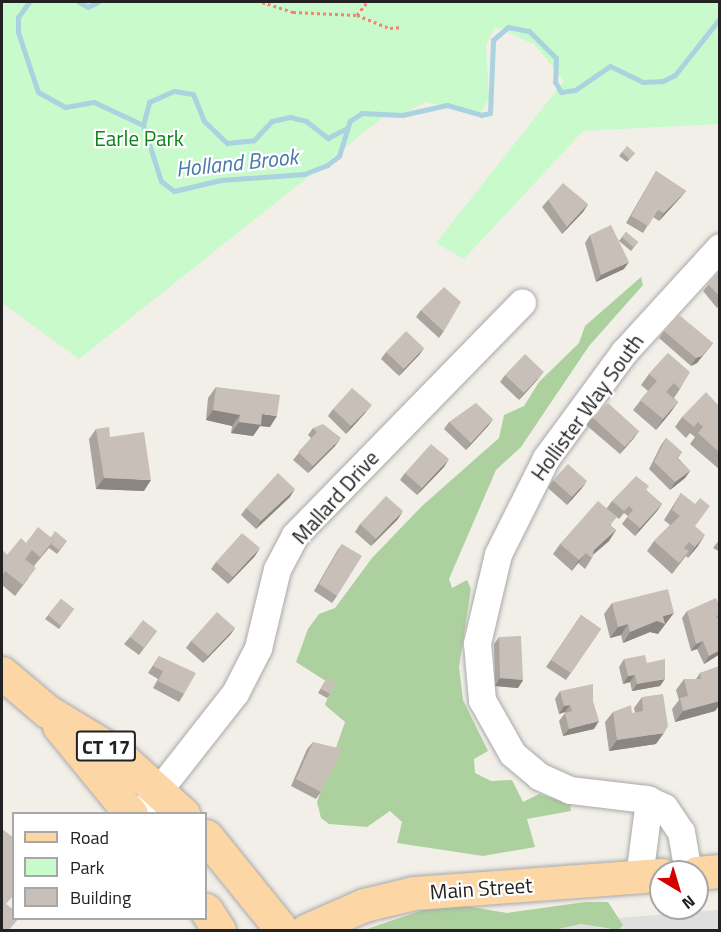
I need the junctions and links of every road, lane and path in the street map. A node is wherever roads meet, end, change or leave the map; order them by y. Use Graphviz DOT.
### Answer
graph roads {
  1 [pos="262,2"];
  2 [pos="367,2"];
  3 [pos="357,15"];
  4 [pos="402,27"];
  5 [pos="720,247"];
  6 [pos="522,302"];
  7 [pos="2,673"];
  8 [pos="47,711"];
  9 [pos="649,800"];
  10 [pos="149,802"];
  11 [pos="130,812"];
  12 [pos="180,812"];
  13 [pos="207,837"];
  14 [pos="650,860"];
  15 [pos="685,860"];
  16 [pos="649,876"];
  17 [pos="207,912"];
  18 [pos="219,930"];
  19 [pos="282,930"];
  20 [pos="307,930"];
  1 -- 3 [label="path"];
  2 -- 3 [label="path"];
  3 -- 4 [label="path"];
  5 -- 9 [label="street, Hollister Way South"];
  6 -- 10 [label="street, Mallard Drive"];
  7 -- 8 [label="main road, CT 17"];
  8 -- 10 [label="main road, CT 17"];
  8 -- 11 [label="main road, CT 17"];
  9 -- 14 [label="street"];
  9 -- 15 [label="street"];
  10 -- 12 [label="main road, CT 17"];
  13 -- 19 [label="main road"];
  16 -- 20 [label="main road, Main Street"];
  17 -- 18 [label="main road"];
}
